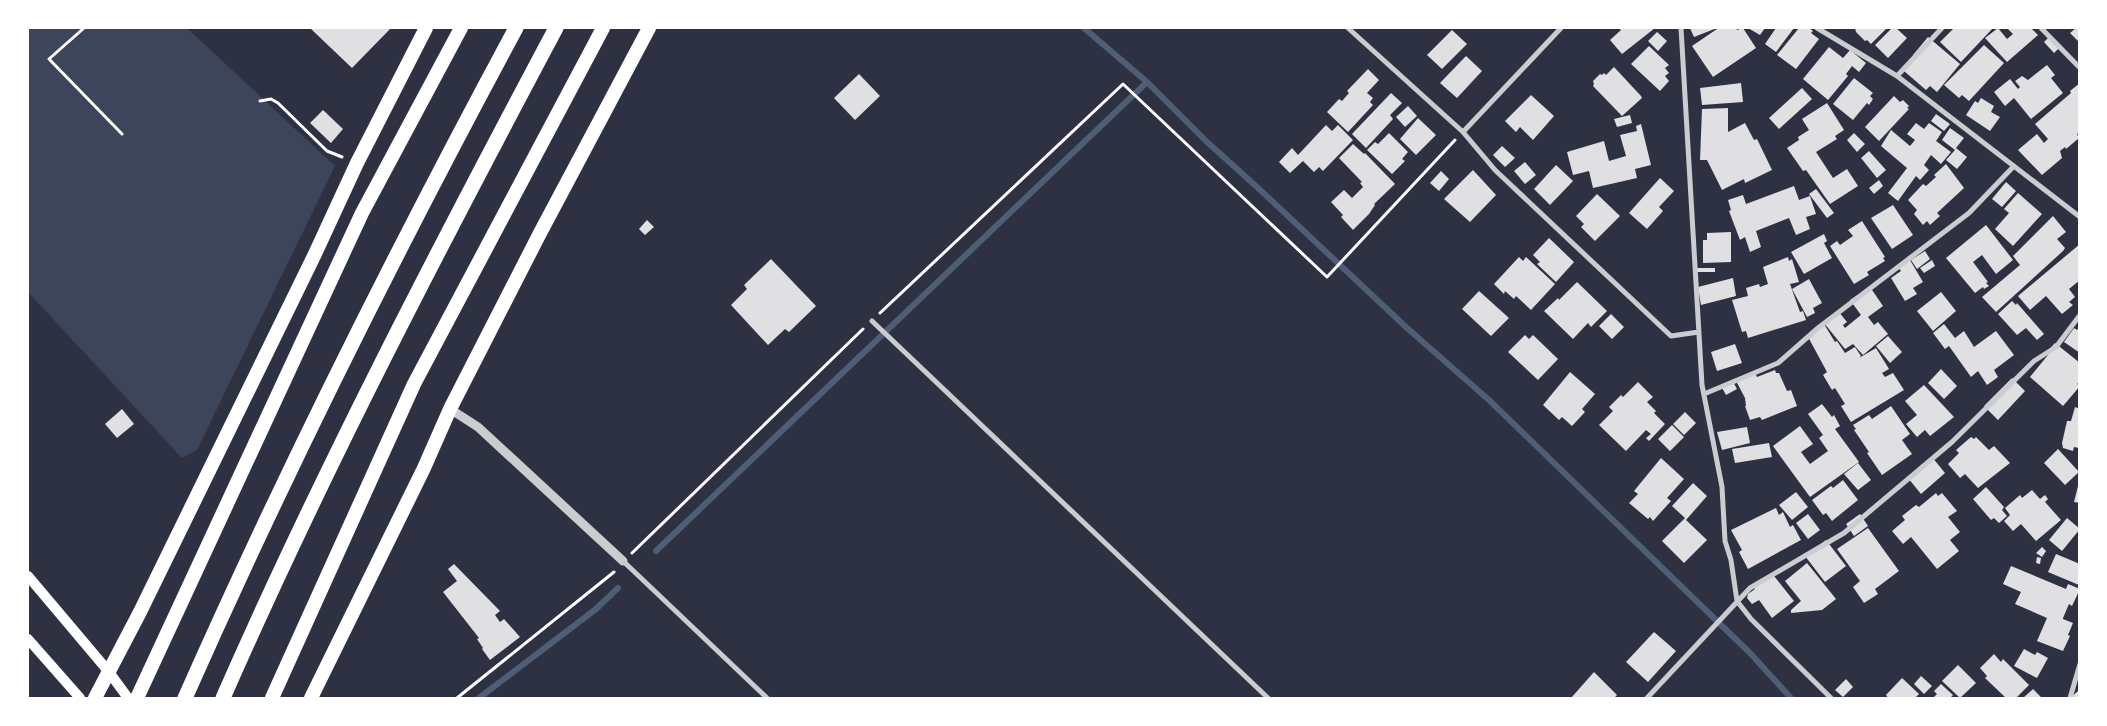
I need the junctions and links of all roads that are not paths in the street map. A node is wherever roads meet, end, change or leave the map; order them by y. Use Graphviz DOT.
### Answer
graph roads {
  1 [pos="426,28"];
  2 [pos="461,28"];
  3 [pos="516,28"];
  4 [pos="556,28"];
  5 [pos="603,28"];
  6 [pos="649,28"];
  7 [pos="1348,28"];
  8 [pos="1562,28"];
  9 [pos="1681,28"];
  10 [pos="1817,28"];
  11 [pos="1942,28"];
  12 [pos="2041,28"];
  13 [pos="2080,68"];
  14 [pos="1897,76"];
  15 [pos="1462,132"];
  16 [pos="2014,166"];
  17 [pos="2080,217"];
  18 [pos="2080,316"];
  19 [pos="872,320"];
  20 [pos="1699,332"];
  21 [pos="1704,394"];
  22 [pos="450,409"];
  23 [pos="623,562"];
  24 [pos="28,576"];
  25 [pos="1737,601"];
  26 [pos="28,639"];
  27 [pos="2080,664"];
  28 [pos="109,672"];
  29 [pos="80,698"];
  30 [pos="95,698"];
  31 [pos="128,698"];
  32 [pos="137,698"];
  33 [pos="185,698"];
  34 [pos="223,698"];
  35 [pos="272,698"];
  36 [pos="311,698"];
  37 [pos="767,698"];
  38 [pos="1268,698"];
  39 [pos="1647,698"];
  40 [pos="1831,698"];
  41 [pos="2070,698"];
  1 -- 28 [label="highway"];
  2 -- 32 [label="highway"];
  3 -- 33 [label="highway"];
  4 -- 34 [label="highway"];
  5 -- 35 [label="highway"];
  6 -- 22 [label="highway"];
  7 -- 15 [label="street"];
  8 -- 15 [label="street"];
  9 -- 20 [label="street"];
  10 -- 14 [label="street"];
  11 -- 14 [label="street"];
  12 -- 13 [label="street"];
  14 -- 16 [label="street"];
  15 -- 20 [label="street"];
  16 -- 17 [label="street"];
  16 -- 21 [label="street"];
  18 -- 25 [label="street"];
  19 -- 38 [label="street"];
  20 -- 21 [label="street"];
  21 -- 25 [label="street"];
  22 -- 23 [label="street"];
  22 -- 36 [label="highway"];
  23 -- 37 [label="street"];
  24 -- 28 [label="main road"];
  25 -- 39 [label="street"];
  25 -- 40 [label="street"];
  26 -- 29 [label="main road"];
  27 -- 41 [label="street"];
  28 -- 30 [label="highway"];
  28 -- 31 [label="main road"];
}
